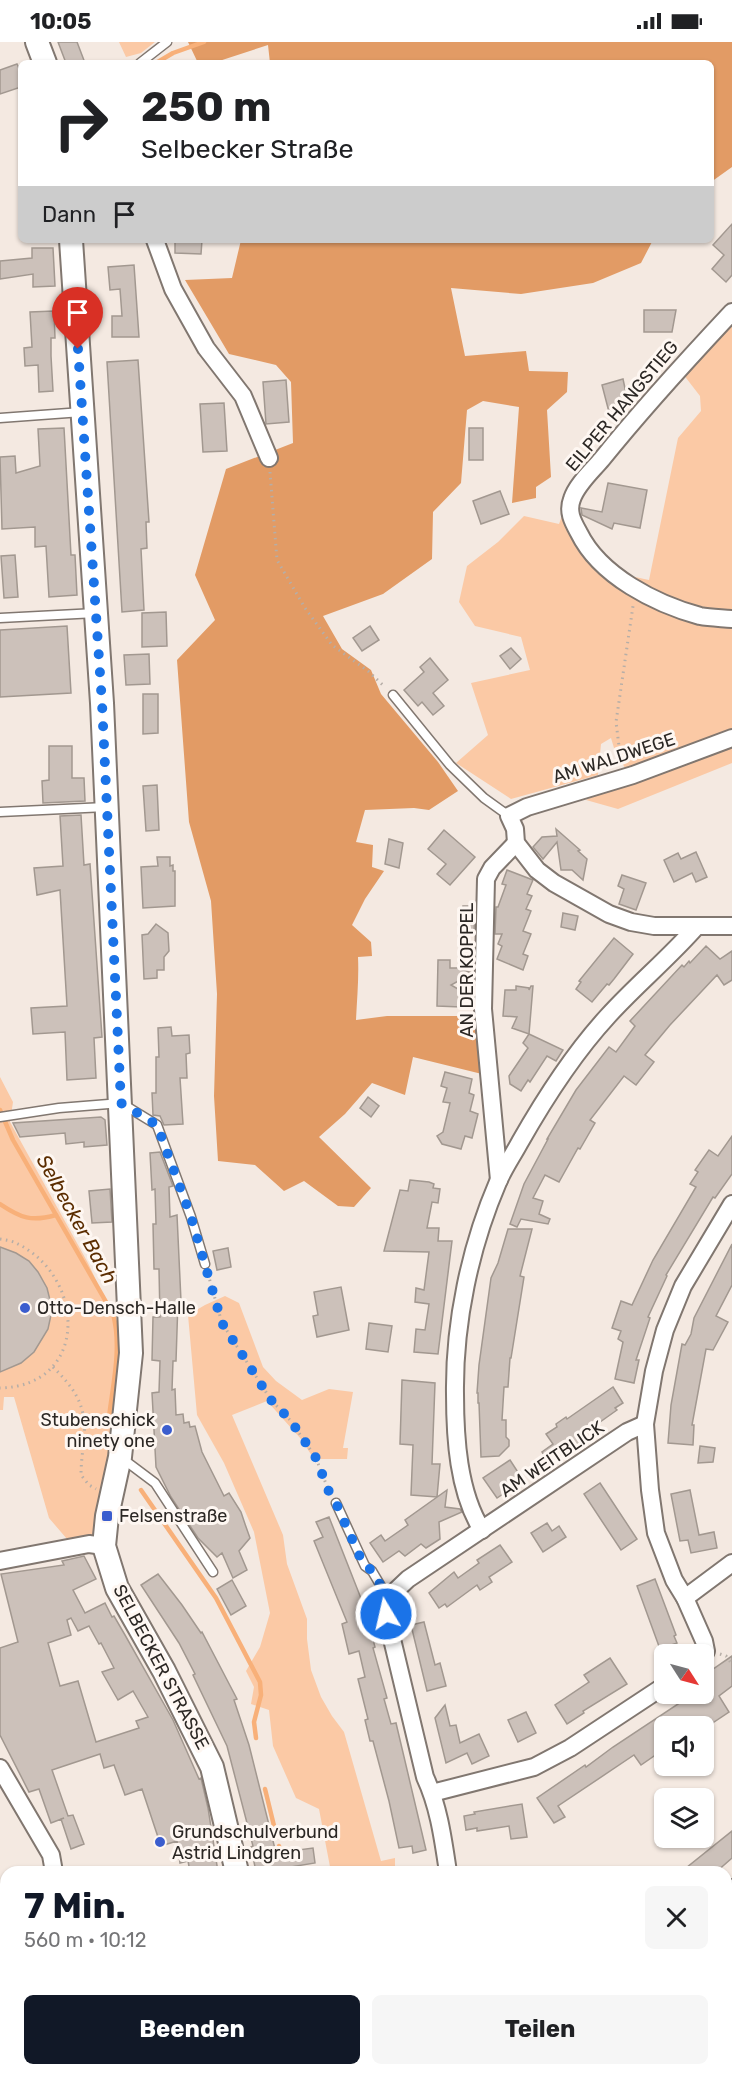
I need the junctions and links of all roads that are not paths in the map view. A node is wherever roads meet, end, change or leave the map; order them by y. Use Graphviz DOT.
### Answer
graph roads {
  1 [pos="37,42"];
  2 [pos="167,42"];
  3 [pos="44,60"];
  4 [pos="144,60"];
  5 [pos="71,243"];
  6 [pos="156,243"];
  7 [pos="732,312"];
  8 [pos="83,412"];
  9 [pos="0,418"];
  10 [pos="269,458"];
  11 [pos="96,614"];
  12 [pos="0,618"];
  13 [pos="732,619"];
  14 [pos="393,695"];
  15 [pos="732,738"];
  16 [pos="106,807"];
  17 [pos="0,812"];
  18 [pos="509,816"];
  19 [pos="516,843"];
  20 [pos="697,926"];
  21 [pos="732,926"];
  22 [pos="121,1103"];
  23 [pos="0,1117"];
  24 [pos="499,1180"];
  25 [pos="732,1204"];
  26 [pos="205,1264"];
  27 [pos="645,1424"];
  28 [pos="120,1456"];
  29 [pos="336,1503"];
  30 [pos="482,1530"];
  31 [pos="104,1546"];
  32 [pos="0,1561"];
  33 [pos="732,1563"];
  34 [pos="213,1572"];
  35 [pos="388,1599"];
  36 [pos="685,1599"];
  37 [pos="705,1644"];
  38 [pos="654,1693"];
  39 [pos="0,1768"];
  40 [pos="432,1792"];
  41 [pos="53,1866"];
  42 [pos="236,1866"];
  43 [pos="447,1866"];
  1 -- 3 [label="main road"];
  2 -- 4 [label="lane"];
  5 -- 8 [label="main road, SELBECKER STRASSE"];
  6 -- 10 [label="street"];
  7 -- 13 [label="street, EILPER HANGSTIEG"];
  8 -- 9 [label="lane"];
  8 -- 11 [label="main road, SELBECKER STRASSE"];
  11 -- 12 [label="lane"];
  11 -- 16 [label="main road, SELBECKER STRASSE"];
  14 -- 18 [label="lane"];
  15 -- 18 [label="street, AM WALDWEGE"];
  16 -- 17 [label="lane"];
  16 -- 22 [label="main road, SELBECKER STRASSE"];
  18 -- 19 [label="street"];
  19 -- 20 [label="street"];
  19 -- 24 [label="street, AN DER KOPPEL"];
  20 -- 21 [label="street"];
  20 -- 24 [label="street"];
  22 -- 23 [label="lane"];
  22 -- 26 [label="lane"];
  22 -- 28 [label="main road, SELBECKER STRASSE"];
  24 -- 30 [label="street"];
  25 -- 27 [label="street"];
  27 -- 30 [label="street, AM WEITBLICK"];
  27 -- 36 [label="street"];
  28 -- 31 [label="main road, SELBECKER STRASSE"];
  28 -- 34 [label="lane"];
  29 -- 35 [label="lane"];
  30 -- 35 [label="street, AM WEITBLICK"];
  31 -- 32 [label="street"];
  31 -- 42 [label="main road, SELBECKER STRASSE"];
  33 -- 36 [label="street"];
  35 -- 40 [label="street"];
  36 -- 37 [label="street"];
  38 -- 40 [label="street"];
  39 -- 41 [label="street"];
  40 -- 43 [label="street"];
}
